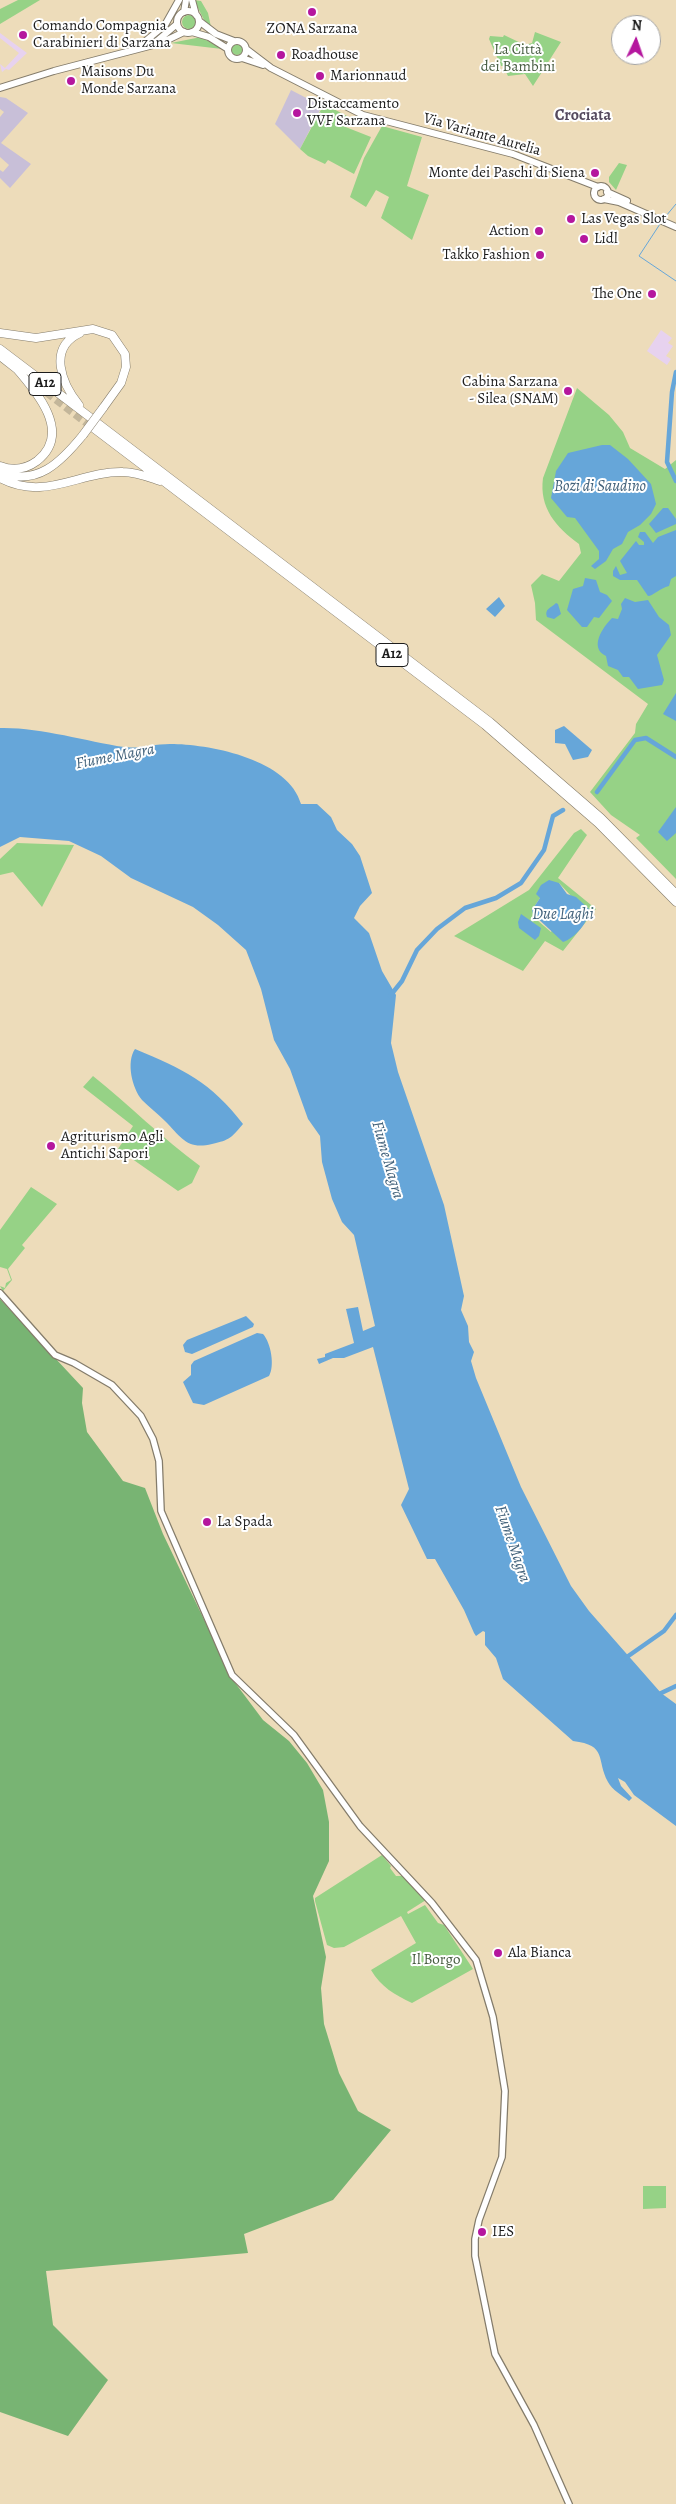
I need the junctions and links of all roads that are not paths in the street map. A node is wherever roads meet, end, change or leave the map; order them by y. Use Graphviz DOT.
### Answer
graph roads {
  1 [pos="179,0"];
  2 [pos="186,0"];
  3 [pos="192,0"];
  4 [pos="184,12"];
  5 [pos="197,18"];
  6 [pos="177,24"];
  7 [pos="188,32"];
  8 [pos="234,41"];
  9 [pos="228,48"];
  10 [pos="246,49"];
  11 [pos="135,50"];
  12 [pos="242,58"];
  13 [pos="271,68"];
  14 [pos="0,87"];
  15 [pos="596,190"];
  16 [pos="607,192"];
  17 [pos="604,199"];
  18 [pos="676,223"];
  19 [pos="676,227"];
  20 [pos="92,330"];
  21 [pos="0,333"];
  22 [pos="0,349"];
  23 [pos="0,356"];
  24 [pos="16,368"];
  25 [pos="37,385"];
  26 [pos="92,421"];
  27 [pos="0,466"];
  28 [pos="0,472"];
  29 [pos="0,478"];
  30 [pos="167,484"];
  31 [pos="676,894"];
  32 [pos="676,902"];
  33 [pos="0,1293"];
  34 [pos="569,2504"];
  1 -- 11 [label="main road"];
  2 -- 4 [label="main road"];
  3 -- 5 [label="main road"];
  4 -- 5 [label="main road, Via Variante Aurelia"];
  4 -- 6 [label="main road"];
  5 -- 7 [label="main road"];
  5 -- 8 [label="main road, Via Variante Aurelia"];
  6 -- 7 [label="main road, Via Variante Aurelia"];
  6 -- 11 [label="main road"];
  7 -- 9 [label="main road, Via Variante Aurelia"];
  7 -- 11 [label="main road"];
  8 -- 9 [label="main road"];
  8 -- 10 [label="main road, Via Variante Aurelia"];
  9 -- 12 [label="main road, Via Variante Aurelia"];
  10 -- 12 [label="main road"];
  10 -- 13 [label="main road, Via Variante Aurelia"];
  11 -- 14 [label="main road"];
  12 -- 13 [label="main road, Via Variante Aurelia"];
  13 -- 15 [label="main road, Via Variante Aurelia"];
  15 -- 16 [label="main road, Via Variante Aurelia"];
  15 -- 17 [label="main road, Via Variante Aurelia"];
  16 -- 17 [label="main road"];
  16 -- 18 [label="main road, Via Variante Aurelia"];
  17 -- 19 [label="main road, Via Variante Aurelia"];
  20 -- 21 [label="highway"];
  20 -- 26 [label="highway"];
  20 -- 28 [label="highway, bridge"];
  22 -- 26 [label="highway, A12 / A12"];
  23 -- 24 [label="highway, A12 / A12"];
  24 -- 25 [label="highway, A12 / A12"];
  24 -- 27 [label="highway"];
  26 -- 30 [label="highway, A12 / A12"];
  26 -- 31 [label="highway, A12 / A12"];
  29 -- 30 [label="highway"];
  30 -- 32 [label="highway, A12 / A12"];
  33 -- 34 [label="main road"];
}
